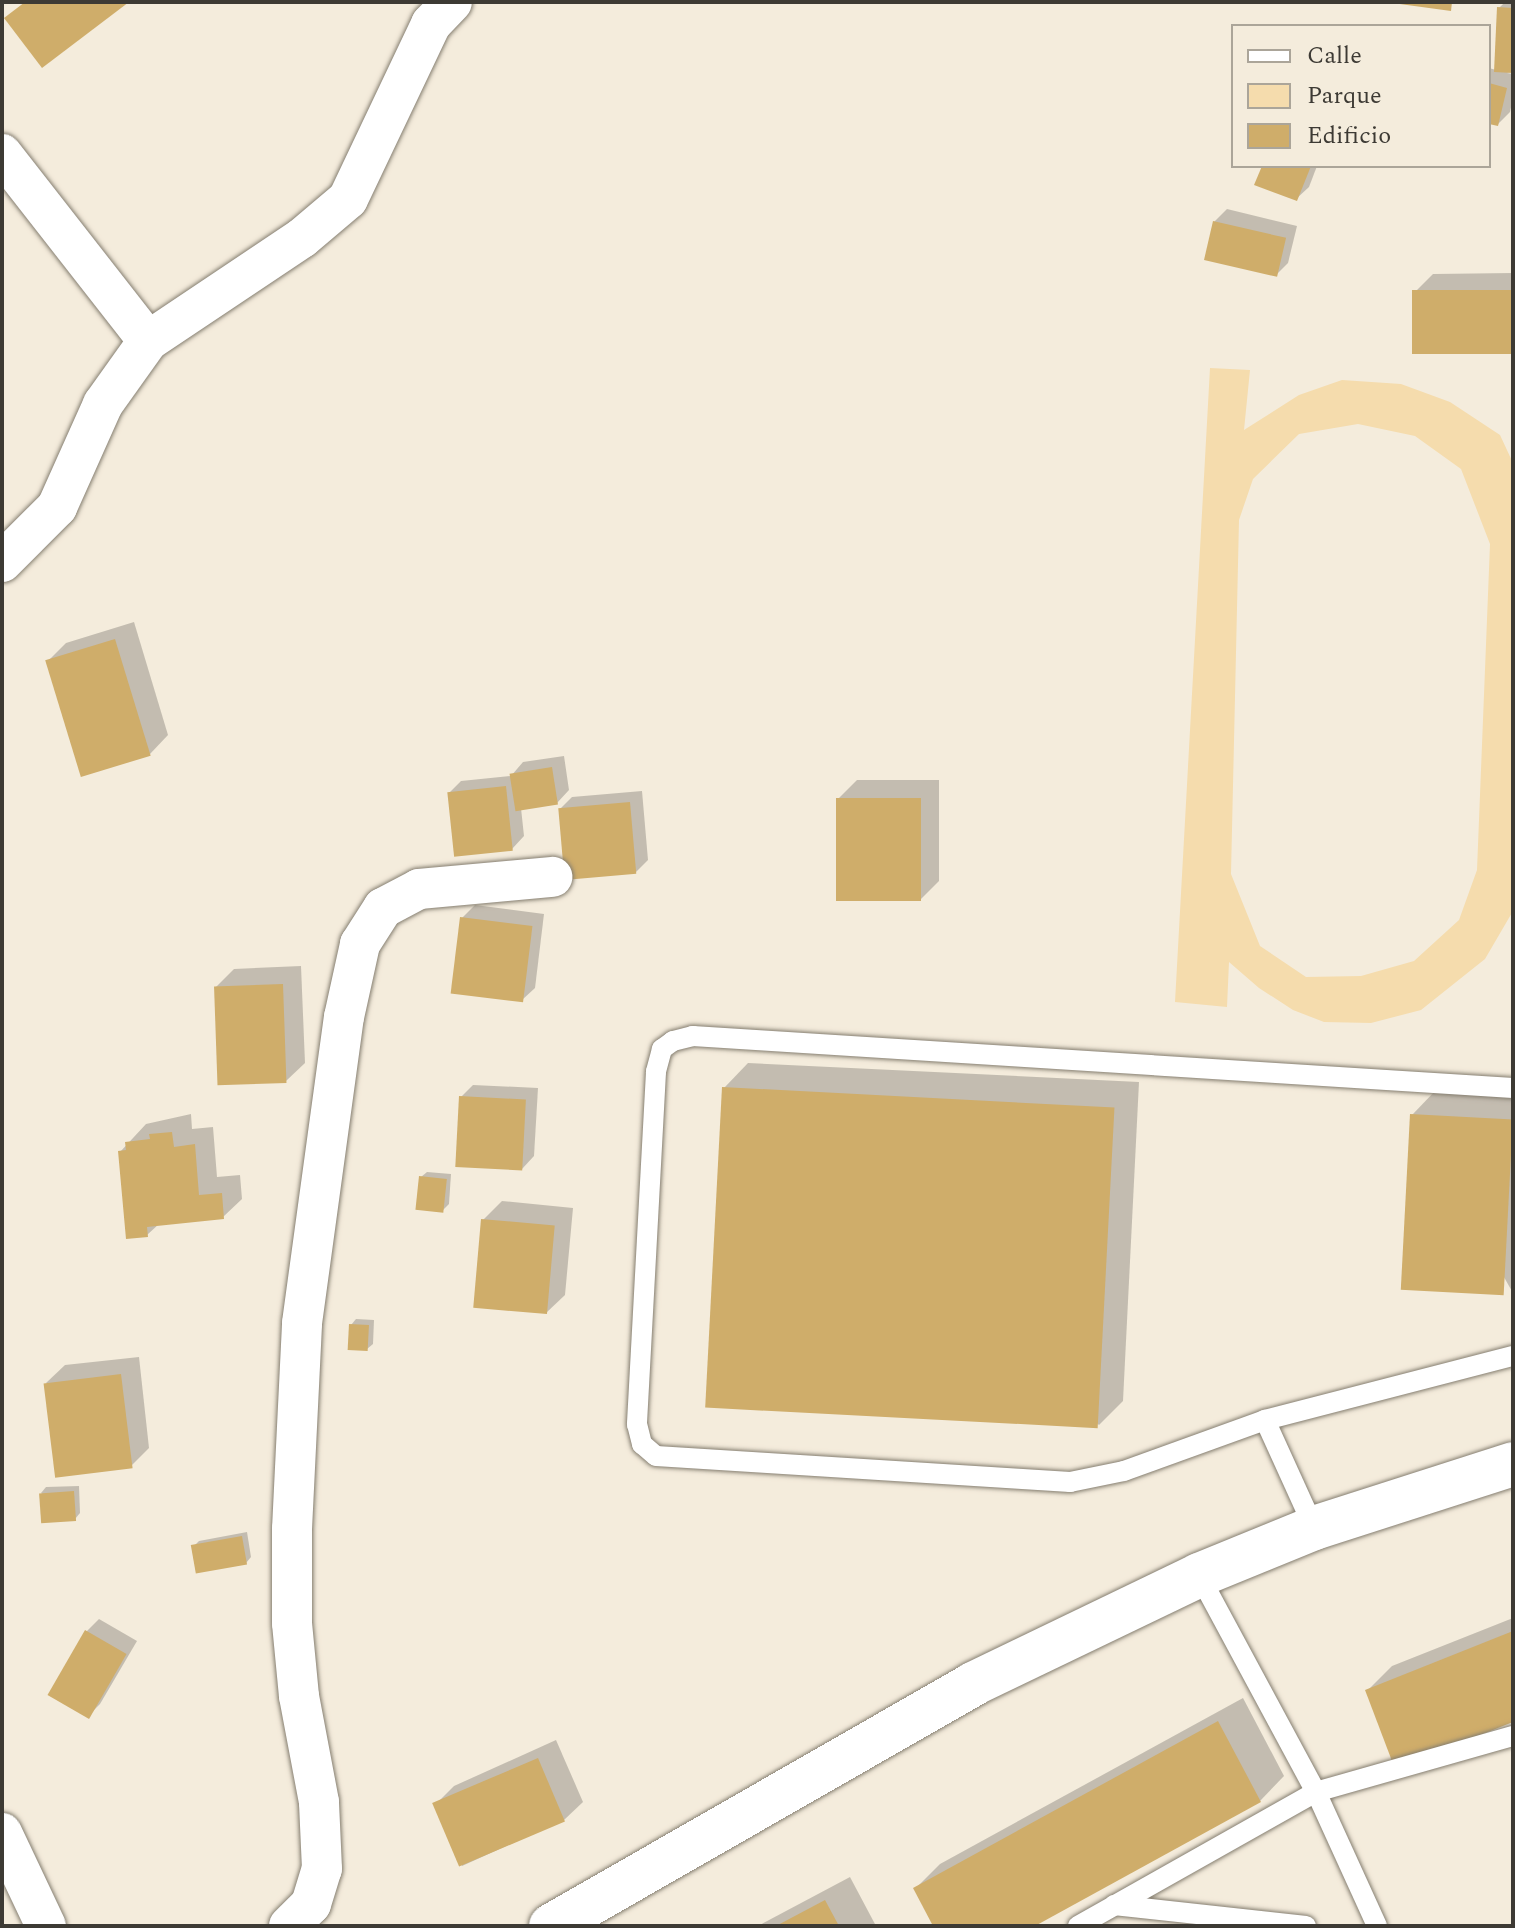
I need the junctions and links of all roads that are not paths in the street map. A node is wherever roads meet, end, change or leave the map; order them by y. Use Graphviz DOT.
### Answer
graph roads {
  1 [pos="452,2"];
  2 [pos="2,154"];
  3 [pos="148,341"];
  4 [pos="2,562"];
  5 [pos="552,877"];
  6 [pos="1513,1088"];
  7 [pos="1513,1356"];
  8 [pos="1265,1420"];
  9 [pos="1513,1464"];
  10 [pos="1314,1528"];
  11 [pos="1199,1575"];
  12 [pos="1513,1736"];
  13 [pos="1316,1792"];
  14 [pos="2,1833"];
  15 [pos="1114,1905"];
  16 [pos="46,1926"];
  17 [pos="289,1926"];
  18 [pos="551,1926"];
  19 [pos="1078,1926"];
  20 [pos="1306,1926"];
  21 [pos="1377,1926"];
  1 -- 3 [label="street"];
  2 -- 3 [label="street"];
  3 -- 4 [label="street"];
  5 -- 17 [label="street"];
  6 -- 8 [label="lane"];
  7 -- 8 [label="lane"];
  8 -- 10 [label="lane"];
  9 -- 10 [label="main road"];
  10 -- 11 [label="main road"];
  11 -- 13 [label="lane"];
  11 -- 18 [label="main road"];
  12 -- 13 [label="lane"];
  13 -- 15 [label="lane"];
  13 -- 21 [label="lane"];
  14 -- 16 [label="street"];
  15 -- 19 [label="lane"];
  15 -- 20 [label="lane"];
}
